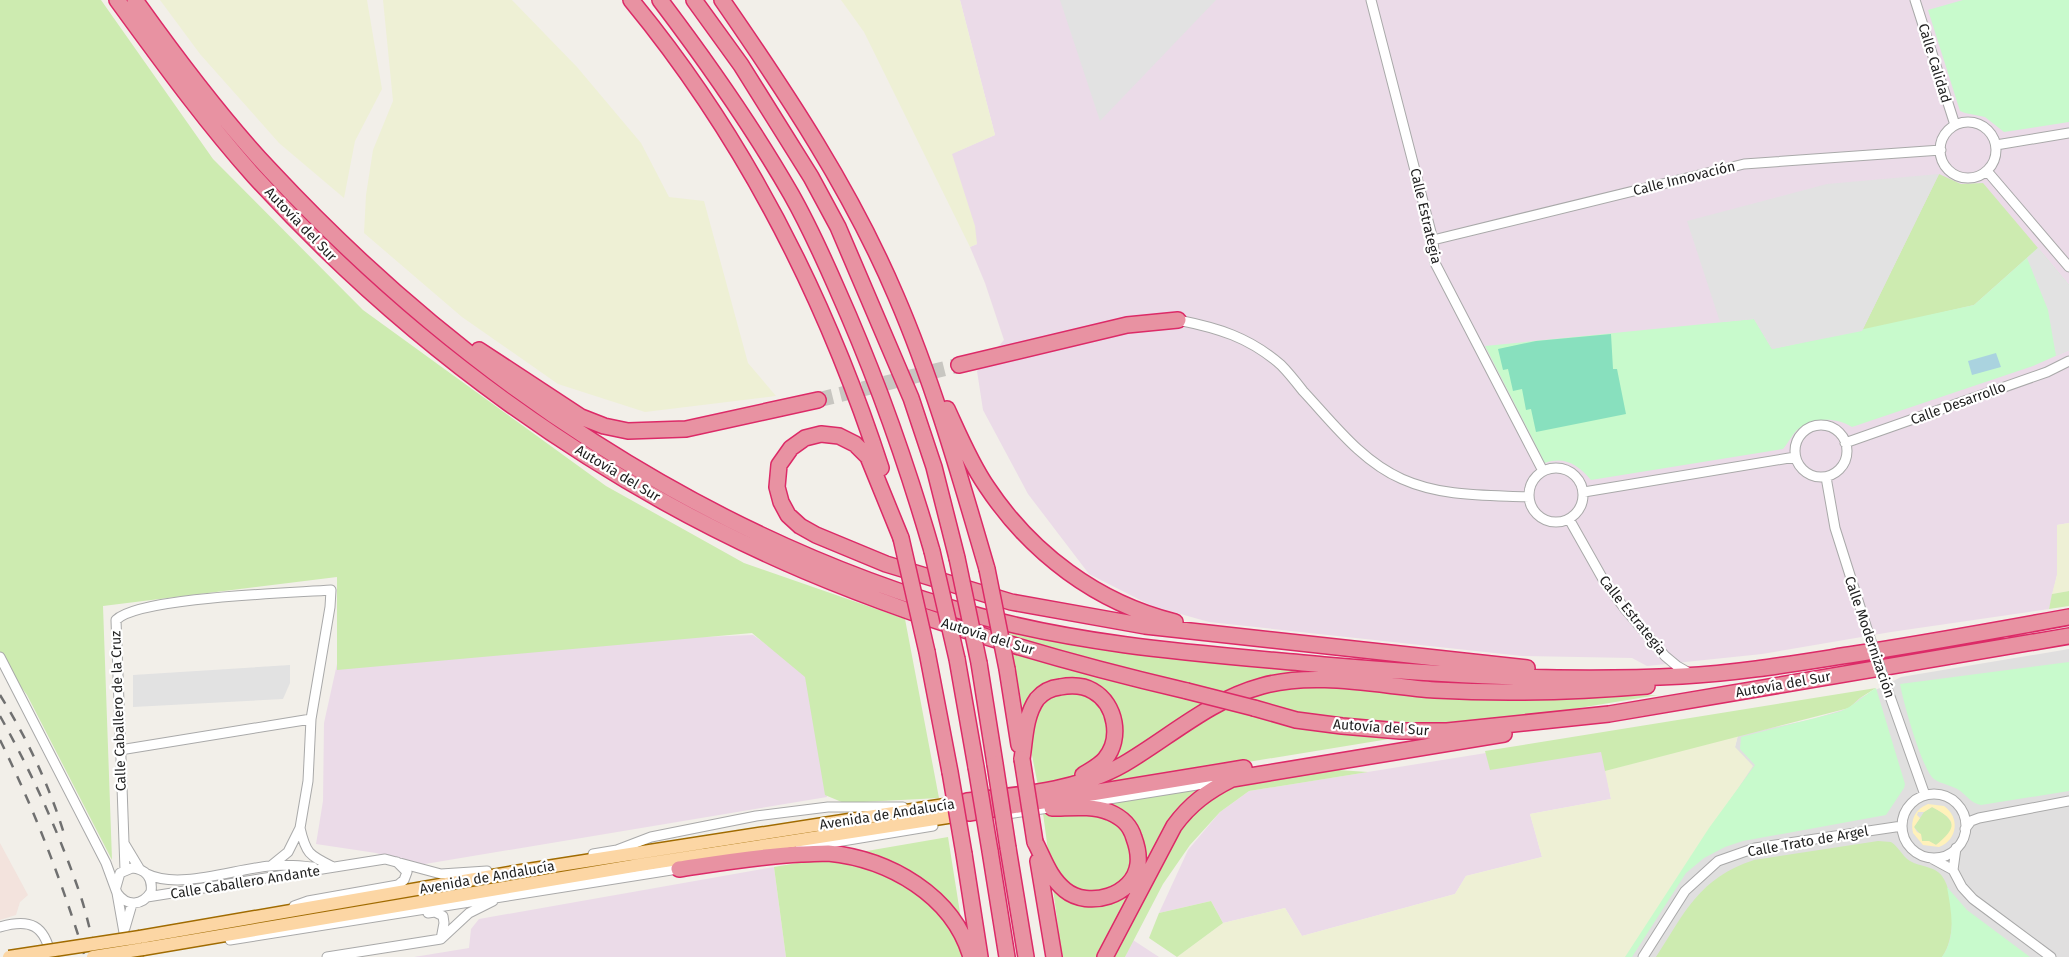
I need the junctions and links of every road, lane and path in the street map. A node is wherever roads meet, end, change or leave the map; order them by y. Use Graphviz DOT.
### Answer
graph roads {
  1 [pos="117,0"];
  2 [pos="135,0"];
  3 [pos="631,0"];
  4 [pos="654,0"];
  5 [pos="660,0"];
  6 [pos="694,0"];
  7 [pos="722,0"];
  8 [pos="1372,0"];
  9 [pos="1915,0"];
  10 [pos="693,43"];
  11 [pos="1955,125"];
  12 [pos="2069,133"];
  13 [pos="1996,145"];
  14 [pos="1940,150"];
  15 [pos="1987,171"];
  16 [pos="1433,240"];
  17 [pos="2069,267"];
  18 [pos="385,282"];
  19 [pos="1178,320"];
  20 [pos="2069,361"];
  21 [pos="922,362"];
  22 [pos="959,365"];
  23 [pos="818,400"];
  24 [pos="1845,443"];
  25 [pos="1795,457"];
  26 [pos="1543,472"];
  27 [pos="1826,477"];
  28 [pos="1584,492"];
  29 [pos="1529,497"];
  30 [pos="1569,519"];
  31 [pos="901,538"];
  32 [pos="2069,618"];
  33 [pos="1232,635"];
  34 [pos="2069,636"];
  35 [pos="0,657"];
  36 [pos="1802,663"];
  37 [pos="1693,675"];
  38 [pos="1662,676"];
  39 [pos="1609,714"];
  40 [pos="311,719"];
  41 [pos="1511,732"];
  42 [pos="120,750"];
  43 [pos="1022,759"];
  44 [pos="1232,779"];
  45 [pos="1925,795"];
  46 [pos="2069,801"];
  47 [pos="933,806"];
  48 [pos="968,807"];
  49 [pos="1052,808"];
  50 [pos="1962,812"];
  51 [pos="1979,818"];
  52 [pos="1902,826"];
  53 [pos="300,828"];
  54 [pos="1966,828"];
  55 [pos="124,842"];
  56 [pos="1035,842"];
  57 [pos="1956,848"];
  58 [pos="617,850"];
  59 [pos="1931,858"];
  60 [pos="395,860"];
  61 [pos="584,861"];
  62 [pos="106,863"];
  63 [pos="272,865"];
  64 [pos="334,867"];
  65 [pos="679,868"];
  66 [pos="1953,870"];
  67 [pos="143,871"];
  68 [pos="123,872"];
  69 [pos="482,872"];
  70 [pos="515,872"];
  71 [pos="116,890"];
  72 [pos="505,896"];
  73 [pos="147,897"];
  74 [pos="132,904"];
  75 [pos="271,914"];
  76 [pos="389,916"];
  77 [pos="0,928"];
  78 [pos="124,932"];
  79 [pos="441,939"];
  80 [pos="142,943"];
  81 [pos="9,957"];
  82 [pos="51,957"];
  83 [pos="94,957"];
  84 [pos="127,957"];
  85 [pos="327,957"];
  86 [pos="971,957"];
  87 [pos="980,957"];
  88 [pos="1008,957"];
  89 [pos="1026,957"];
  90 [pos="1054,957"];
  91 [pos="1104,957"];
  92 [pos="1642,957"];
  93 [pos="2051,957"];
  1 -- 39 [label="highway, Autovía del Sur, bridge"];
  2 -- 18 [label="highway, Autovía del Sur"];
  3 -- 31 [label="highway"];
  4 -- 10 [label="highway"];
  5 -- 10 [label="highway"];
  6 -- 89 [label="highway, bridge"];
  7 -- 21 [label="highway"];
  8 -- 16 [label="street, Calle Estrategia"];
  9 -- 11 [label="street, Calle Calidad"];
  10 -- 88 [label="highway, bridge"];
  11 -- 13 [label="street"];
  11 -- 14 [label="street"];
  12 -- 13 [label="street"];
  13 -- 15 [label="street"];
  14 -- 15 [label="street"];
  14 -- 16 [label="street, Calle Innovación"];
  15 -- 17 [label="street"];
  16 -- 26 [label="street, Calle Estrategia"];
  18 -- 23 [label="highway"];
  18 -- 38 [label="highway, Autovía del Sur"];
  19 -- 22 [label="highway"];
  19 -- 29 [label="street"];
  20 -- 24 [label="street, Calle Desarrollo"];
  21 -- 33 [label="highway"];
  21 -- 43 [label="highway, bridge"];
  24 -- 25 [label="street"];
  24 -- 27 [label="street"];
  25 -- 27 [label="street"];
  25 -- 28 [label="street"];
  26 -- 28 [label="street"];
  26 -- 29 [label="street"];
  27 -- 45 [label="street, Calle Modernización, bridge"];
  28 -- 30 [label="street"];
  29 -- 30 [label="street"];
  30 -- 37 [label="street, Calle Estrategia"];
  31 -- 33 [label="highway"];
  31 -- 87 [label="highway, bridge"];
  32 -- 36 [label="highway, Autovía del Sur"];
  33 -- 38 [label="highway"];
  34 -- 39 [label="highway, Autovía del Sur"];
  35 -- 62 [label="street"];
  36 -- 37 [label="highway, Autovía del Sur"];
  36 -- 48 [label="highway"];
  37 -- 38 [label="highway, Autovía del Sur"];
  39 -- 41 [label="highway"];
  40 -- 42 [label="street"];
  40 -- 42 [label="street, Calle Caballero de la Cruz"];
  40 -- 53 [label="street"];
  41 -- 44 [label="highway"];
  41 -- 48 [label="highway"];
  42 -- 55 [label="street, Calle Caballero de la Cruz"];
  43 -- 48 [label="highway"];
  43 -- 56 [label="highway, bridge"];
  44 -- 49 [label="street, Avenida de Andalucía"];
  44 -- 91 [label="highway"];
  45 -- 50 [label="street"];
  45 -- 52 [label="street"];
  46 -- 51 [label="street"];
  47 -- 48 [label="main road, Avenida de Andalucía"];
  47 -- 58 [label="street"];
  47 -- 61 [label="main road, Avenida de Andalucía"];
  48 -- 80 [label="main road, Avenida de Andalucía"];
  49 -- 56 [label="highway"];
  49 -- 65 [label="street, Avenida de Andalucía"];
  50 -- 51 [label="street"];
  50 -- 54 [label="street"];
  51 -- 54 [label="street"];
  52 -- 59 [label="street"];
  52 -- 92 [label="street, Calle Trato de Argel"];
  53 -- 63 [label="street"];
  53 -- 64 [label="street"];
  54 -- 57 [label="street"];
  55 -- 67 [label="street, Calle Caballero de la Cruz"];
  55 -- 68 [label="street, Calle Caballero de la Cruz"];
  56 -- 90 [label="highway"];
  57 -- 59 [label="street"];
  57 -- 66 [label="street"];
  58 -- 61 [label="street"];
  58 -- 69 [label="street"];
  59 -- 66 [label="street"];
  60 -- 64 [label="street"];
  60 -- 69 [label="street"];
  60 -- 75 [label="street"];
  61 -- 70 [label="main road, Avenida de Andalucía"];
  62 -- 68 [label="street"];
  62 -- 71 [label="street"];
  63 -- 64 [label="street, Calle Caballero Andante"];
  63 -- 67 [label="street, Calle Caballero Andante"];
  64 -- 73 [label="street, Calle Caballero Andante"];
  65 -- 72 [label="street, Avenida de Andalucía"];
  65 -- 86 [label="highway"];
  66 -- 93 [label="street"];
  67 -- 68 [label="street"];
  67 -- 73 [label="street"];
  68 -- 71 [label="street"];
  69 -- 70 [label="street"];
  70 -- 75 [label="main road, Avenida de Andalucía"];
  71 -- 74 [label="street"];
  71 -- 78 [label="street"];
  72 -- 76 [label="street, Avenida de Andalucía"];
  72 -- 79 [label="street"];
  73 -- 74 [label="street"];
  74 -- 78 [label="street"];
  75 -- 80 [label="main road, Avenida de Andalucía"];
  76 -- 79 [label="street"];
  76 -- 80 [label="street"];
  77 -- 82 [label="street"];
  78 -- 84 [label="street"];
  79 -- 85 [label="street"];
  80 -- 81 [label="main road, Avenida de Andalucía, bridge"];
  80 -- 83 [label="main road, Avenida de Andalucía, bridge"];
}
